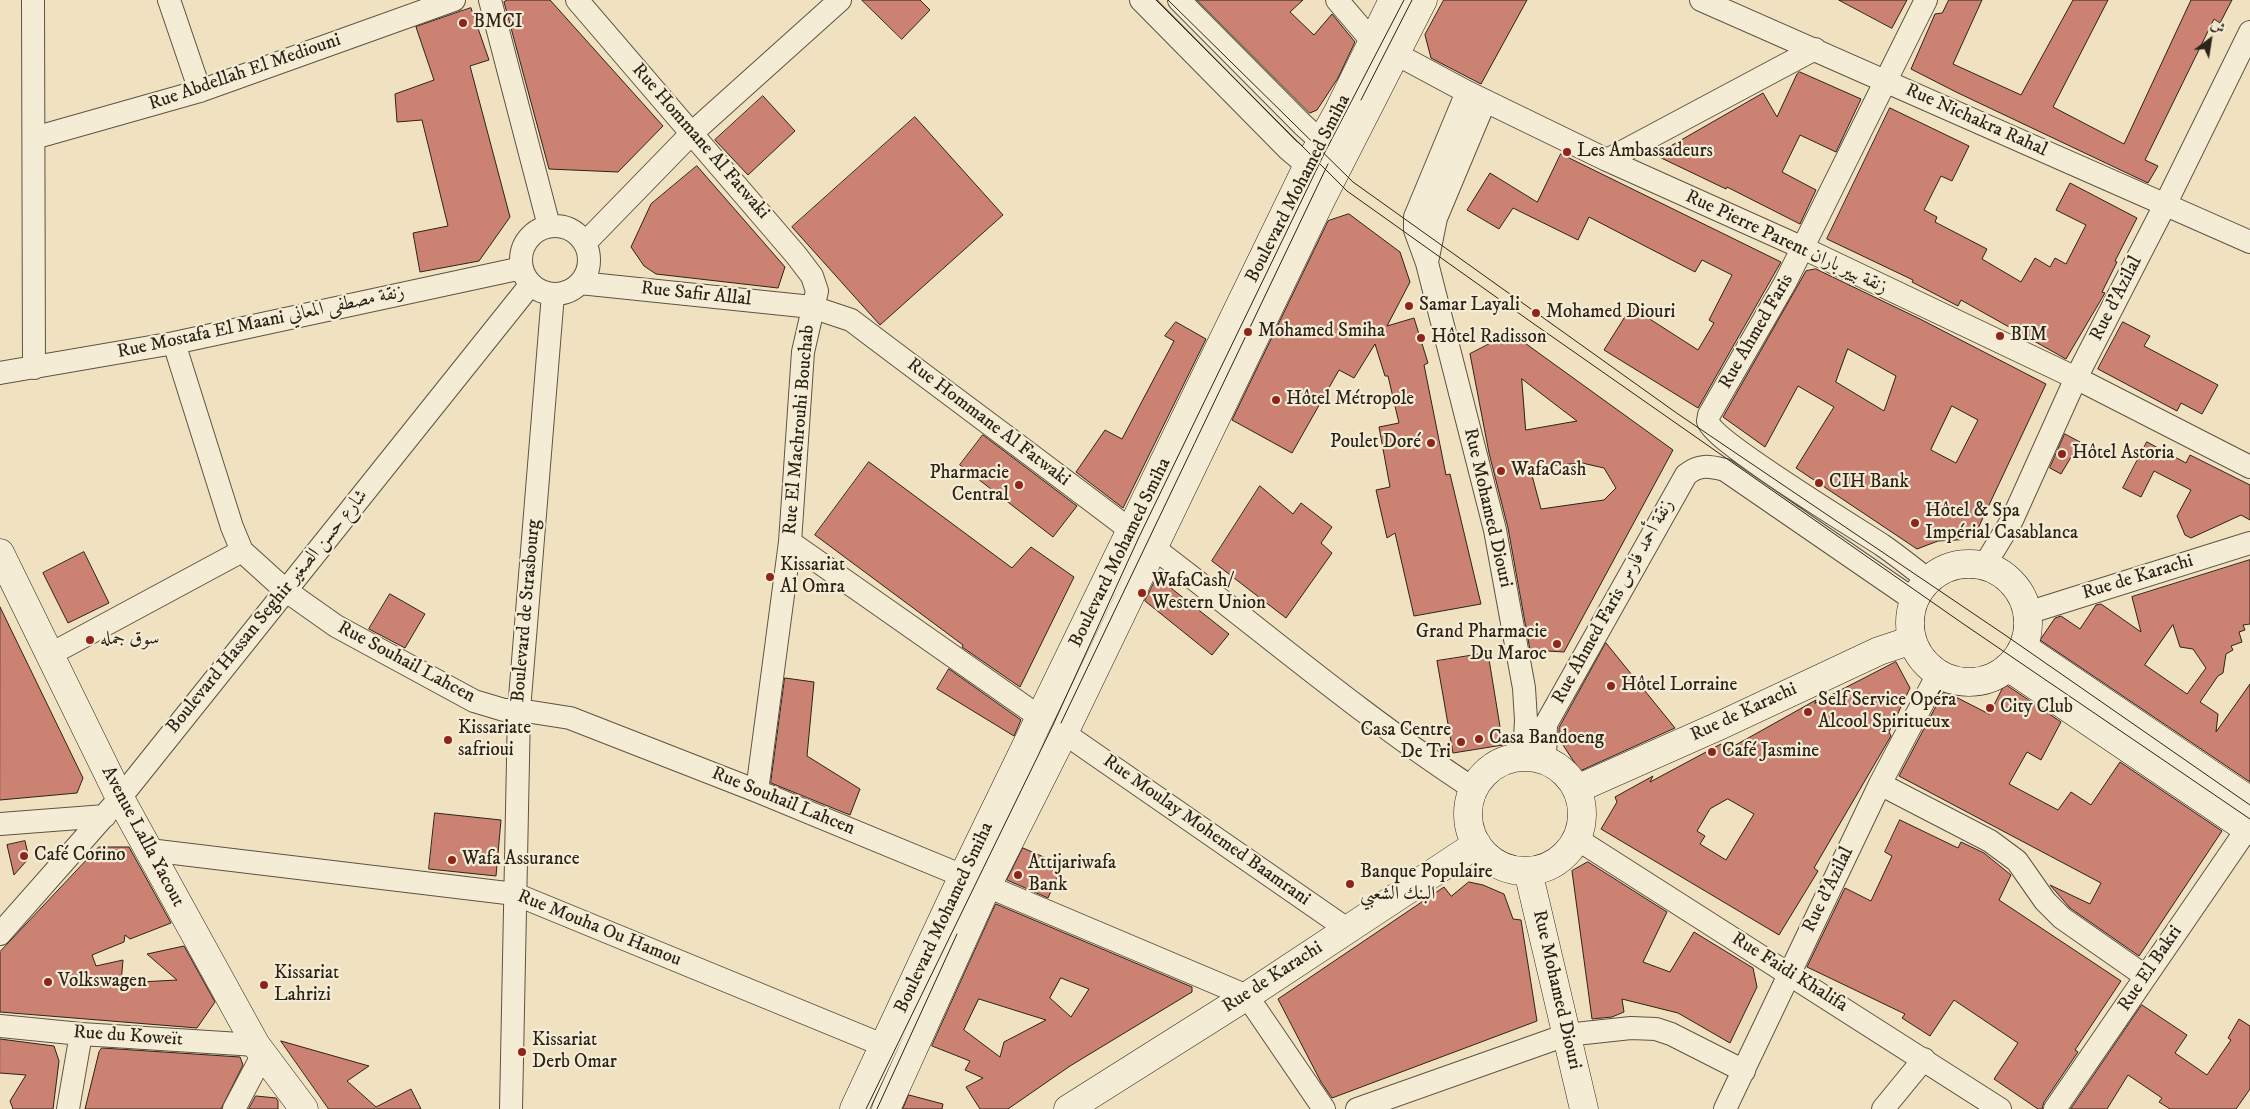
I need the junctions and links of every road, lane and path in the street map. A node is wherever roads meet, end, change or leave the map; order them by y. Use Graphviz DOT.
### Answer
graph roads {
  1 [pos="34,0"];
  2 [pos="169,0"];
  3 [pos="454,0"];
  4 [pos="490,0"];
  5 [pos="577,0"];
  6 [pos="840,0"];
  7 [pos="1141,0"];
  8 [pos="1179,0"];
  9 [pos="1337,0"];
  10 [pos="1393,0"];
  11 [pos="1423,0"];
  12 [pos="1701,0"];
  13 [pos="1926,0"];
  14 [pos="2250,32"];
  15 [pos="1372,41"];
  16 [pos="1815,49"];
  17 [pos="1396,54"];
  18 [pos="1886,82"];
  19 [pos="200,91"];
  20 [pos="1476,97"];
  21 [pos="692,133"];
  22 [pos="34,138"];
  23 [pos="1322,142"];
  24 [pos="1607,160"];
  25 [pos="1308,167"];
  26 [pos="1336,172"];
  27 [pos="2165,205"];
  28 [pos="549,226"];
  29 [pos="2250,242"];
  30 [pos="585,243"];
  31 [pos="1803,248"];
  32 [pos="526,276"];
  33 [pos="580,283"];
  34 [pos="553,294"];
  35 [pos="812,307"];
  36 [pos="174,343"];
  37 [pos="34,368"];
  38 [pos="0,373"];
  39 [pos="2076,378"];
  40 [pos="2250,467"];
  41 [pos="1131,531"];
  42 [pos="790,542"];
  43 [pos="2250,544"];
  44 [pos="1153,547"];
  45 [pos="242,551"];
  46 [pos="0,553"];
  47 [pos="1984,566"];
  48 [pos="285,590"];
  49 [pos="1921,590"];
  50 [pos="2027,613"];
  51 [pos="1912,640"];
  52 [pos="49,655"];
  53 [pos="2016,657"];
  54 [pos="1938,674"];
  55 [pos="519,710"];
  56 [pos="1041,718"];
  57 [pos="1064,732"];
  58 [pos="1535,759"];
  59 [pos="1880,784"];
  60 [pos="1474,789"];
  61 [pos="1577,789"];
  62 [pos="757,791"];
  63 [pos="2250,801"];
  64 [pos="112,807"];
  65 [pos="0,824"];
  66 [pos="2248,830"];
  67 [pos="1577,839"];
  68 [pos="1477,844"];
  69 [pos="149,850"];
  70 [pos="1528,871"];
  71 [pos="963,876"];
  72 [pos="987,886"];
  73 [pos="515,894"];
  74 [pos="1347,929"];
  75 [pos="0,934"];
  76 [pos="1789,974"];
  77 [pos="2145,976"];
  78 [pos="1248,996"];
  79 [pos="0,1026"];
  80 [pos="81,1034"];
  81 [pos="1566,1035"];
  82 [pos="885,1046"];
  83 [pos="259,1049"];
  84 [pos="1924,1059"];
  85 [pos="1744,1071"];
  86 [pos="1074,1108"];
  87 [pos="68,1109"];
  88 [pos="234,1109"];
  89 [pos="304,1109"];
  90 [pos="511,1109"];
  91 [pos="854,1109"];
  92 [pos="886,1109"];
  93 [pos="1324,1109"];
  94 [pos="1357,1109"];
  95 [pos="1584,1109"];
  96 [pos="1725,1109"];
  97 [pos="1883,1109"];
  98 [pos="2000,1109"];
  99 [pos="2055,1109"];
  1 -- 22 [label="street"];
  2 -- 19 [label="street"];
  3 -- 19 [label="street, Rue Abdellah El Mediouni"];
  4 -- 28 [label="street"];
  5 -- 21 [label="street, Rue Hommane Al Fatwaki"];
  6 -- 21 [label="street"];
  7 -- 25 [label="street"];
  8 -- 23 [label="street"];
  9 -- 15 [label="street, Rue Pierre Parent زنقة بيير باران"];
  10 -- 15 [label="street, Boulevard Mohamed Smiha"];
  11 -- 17 [label="street, Boulevard Mohamed Smiha"];
  12 -- 16 [label="street, Rue Nichakra Rahal"];
  13 -- 18 [label="street"];
  14 -- 27 [label="street, Rue d'Azilal"];
  15 -- 17 [label="street, Rue Pierre Parent زنقة بيير باران"];
  15 -- 23 [label="street, Boulevard Mohamed Smiha"];
  16 -- 18 [label="street, Rue Nichakra Rahal"];
  16 -- 24 [label="street"];
  17 -- 20 [label="street, Rue Pierre Parent زنقة بيير باران"];
  17 -- 26 [label="street, Boulevard Mohamed Smiha"];
  18 -- 27 [label="street, Rue Nichakra Rahal"];
  18 -- 31 [label="street"];
  19 -- 22 [label="street, Rue Abdellah El Mediouni"];
  20 -- 24 [label="street, Rue Pierre Parent زنقة بيير باران"];
  20 -- 58 [label="street, Rue Mohamed Diouri"];
  21 -- 30 [label="street"];
  21 -- 35 [label="street, Rue Hommane Al Fatwaki"];
  22 -- 37 [label="street"];
  23 -- 25 [label="street, Boulevard Mohamed Smiha"];
  23 -- 26 [label="street"];
  24 -- 31 [label="street, Rue Pierre Parent زنقة بيير باران"];
  25 -- 26 [label="street"];
  25 -- 41 [label="street, Boulevard Mohamed Smiha"];
  26 -- 44 [label="street, Boulevard Mohamed Smiha"];
  27 -- 29 [label="street, Rue Nichakra Rahal"];
  27 -- 39 [label="street, Rue d'Azilal"];
  28 -- 30 [label="street"];
  28 -- 32 [label="street"];
  30 -- 33 [label="street"];
  31 -- 39 [label="street, Rue Pierre Parent زنقة بيير باران"];
  31 -- 49 [label="street, Rue Ahmed Faris"];
  32 -- 34 [label="street"];
  32 -- 36 [label="street, Rue Mostafa El Maani زنقة مصطفى المعاني"];
  32 -- 48 [label="street, Boulevard Hassan Seghir شارع حسن الصغير"];
  33 -- 34 [label="street"];
  33 -- 35 [label="street, Rue Safir Allal"];
  34 -- 55 [label="street, Boulevard de Strasbourg"];
  35 -- 41 [label="street, Rue Hommane Al Fatwaki"];
  35 -- 42 [label="street, Rue El Machrouhi Bouchab"];
  36 -- 37 [label="street, Rue Mostafa El Maani زنقة مصطفى المعاني"];
  36 -- 45 [label="street, Rue Souhail Lahcen"];
  37 -- 38 [label="street, Rue Mostafa El Maani زنقة مصطفى المعاني"];
  39 -- 40 [label="street, Rue Pierre Parent زنقة بيير باران"];
  39 -- 47 [label="street, Rue d'Azilal"];
  41 -- 44 [label="street, Rue Hommane Al Fatwaki"];
  41 -- 56 [label="street, Boulevard Mohamed Smiha"];
  42 -- 56 [label="street"];
  42 -- 62 [label="street, Rue El Machrouhi Bouchab"];
  43 -- 50 [label="street, Rue de Karachi"];
  44 -- 57 [label="street, Boulevard Mohamed Smiha"];
  44 -- 60 [label="street, Rue Hommane Al Fatwaki"];
  45 -- 48 [label="street, Rue Souhail Lahcen"];
  45 -- 52 [label="street"];
  46 -- 52 [label="street, Avenue Lalla Yacout"];
  47 -- 49 [label="street"];
  47 -- 50 [label="street"];
  48 -- 55 [label="street, Rue Souhail Lahcen"];
  48 -- 64 [label="street, Boulevard Hassan Seghir شارع حسن الصغير"];
  49 -- 51 [label="street"];
  49 -- 58 [label="street, Rue Ahmed Faris زنقة أحمد فارس"];
  50 -- 53 [label="street"];
  51 -- 54 [label="street"];
  51 -- 61 [label="street, Rue de Karachi"];
  52 -- 64 [label="street, Avenue Lalla Yacout"];
  53 -- 54 [label="street"];
  53 -- 63 [label="street"];
  53 -- 66 [label="street"];
  54 -- 59 [label="street, Rue d'Azilal"];
  55 -- 62 [label="street, Rue Souhail Lahcen"];
  55 -- 73 [label="street, Boulevard de Strasbourg"];
  56 -- 71 [label="street, Boulevard Mohamed Smiha"];
  57 -- 72 [label="street, Boulevard Mohamed Smiha"];
  57 -- 74 [label="street, Rue Moulay Mohemed Baamrani"];
  58 -- 60 [label="street"];
  58 -- 61 [label="street"];
  59 -- 76 [label="street, Rue d'Azilal"];
  59 -- 77 [label="street"];
  60 -- 68 [label="street"];
  61 -- 67 [label="street"];
  62 -- 71 [label="street, Rue Souhail Lahcen"];
  64 -- 65 [label="street"];
  64 -- 69 [label="street, Avenue Lalla Yacout"];
  64 -- 75 [label="street, Boulevard Hassan Seghir شارع حسن الصغير"];
  66 -- 77 [label="street, Rue El Bakri"];
  67 -- 70 [label="street"];
  67 -- 76 [label="street, Rue Faidi Khalifa"];
  68 -- 70 [label="street"];
  68 -- 74 [label="street, Rue de Karachi"];
  69 -- 73 [label="street, Rue Mouha Ou Hamou"];
  69 -- 83 [label="street, Avenue Lalla Yacout"];
  70 -- 81 [label="street, Rue Mohamed Diouri"];
  71 -- 82 [label="street, Boulevard Mohamed Smiha"];
  72 -- 78 [label="street"];
  72 -- 92 [label="street, Boulevard Mohamed Smiha"];
  73 -- 82 [label="street, Rue Mouha Ou Hamou"];
  73 -- 90 [label="street, Boulevard de Strasbourg"];
  74 -- 78 [label="street, Rue de Karachi"];
  76 -- 84 [label="street, Rue Faidi Khalifa"];
  76 -- 85 [label="street, Rue d'Azilal"];
  77 -- 99 [label="street, Rue El Bakri"];
  78 -- 86 [label="street, Rue de Karachi"];
  78 -- 93 [label="street"];
  79 -- 80 [label="street, Rue du Koweït"];
  80 -- 83 [label="street, Rue du Koweït"];
  80 -- 87 [label="street"];
  81 -- 85 [label="street"];
  81 -- 94 [label="street"];
  81 -- 95 [label="street, Rue Mohamed Diouri"];
  82 -- 91 [label="street, Boulevard Mohamed Smiha"];
  83 -- 88 [label="street"];
  83 -- 89 [label="street, Avenue Lalla Yacout"];
  84 -- 97 [label="street"];
  84 -- 98 [label="street, Rue Faidi Khalifa"];
  85 -- 96 [label="street, Rue d'Azilal"];
}
